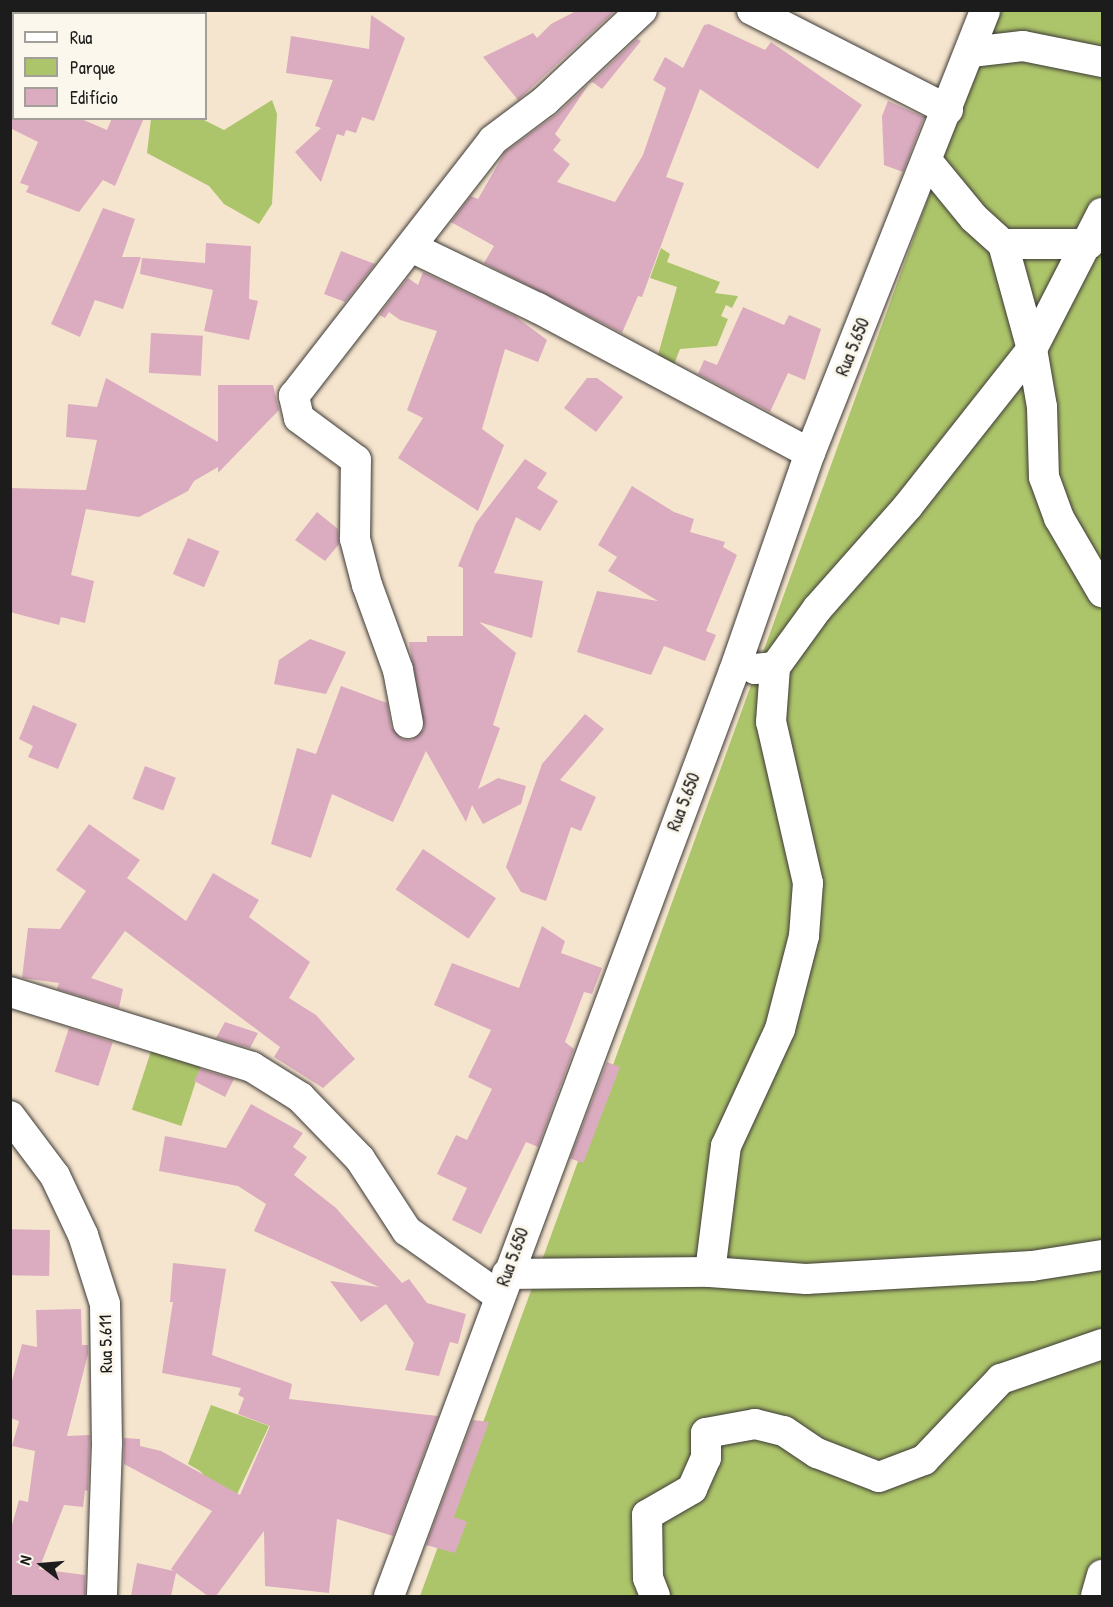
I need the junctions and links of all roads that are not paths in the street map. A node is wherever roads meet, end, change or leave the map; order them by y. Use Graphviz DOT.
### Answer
graph roads {
  1 [pos="642,10"];
  2 [pos="752,10"];
  3 [pos="985,10"];
  4 [pos="971,52"];
  5 [pos="1102,62"];
  6 [pos="948,110"];
  7 [pos="928,162"];
  8 [pos="1102,213"];
  9 [pos="1003,244"];
  10 [pos="1089,244"];
  11 [pos="411,247"];
  12 [pos="1032,349"];
  13 [pos="810,453"];
  14 [pos="1102,592"];
  15 [pos="775,667"];
  16 [pos="734,671"];
  17 [pos="408,723"];
  18 [pos="10,992"];
  19 [pos="10,1116"];
  20 [pos="1102,1255"];
  21 [pos="710,1272"];
  22 [pos="503,1285"];
  23 [pos="1102,1344"];
  24 [pos="1102,1575"];
  25 [pos="102,1596"];
  26 [pos="389,1596"];
  27 [pos="655,1596"];
  28 [pos="1096,1596"];
  1 -- 11 [label="street"];
  2 -- 6 [label="street"];
  3 -- 4 [label="street, Rua 5.650"];
  4 -- 5 [label="street"];
  4 -- 6 [label="street, Rua 5.650"];
  6 -- 7 [label="street, Rua 5.650"];
  7 -- 9 [label="street"];
  7 -- 13 [label="street, Rua 5.650"];
  8 -- 10 [label="street"];
  9 -- 10 [label="street"];
  9 -- 12 [label="street"];
  10 -- 12 [label="street"];
  11 -- 13 [label="street"];
  11 -- 17 [label="street"];
  12 -- 14 [label="street"];
  12 -- 15 [label="street"];
  13 -- 16 [label="street, Rua 5.650"];
  15 -- 16 [label="street"];
  15 -- 21 [label="street"];
  16 -- 22 [label="street, Rua 5.650"];
  18 -- 22 [label="street"];
  19 -- 25 [label="street, Rua 5.611"];
  20 -- 21 [label="street"];
  21 -- 22 [label="street"];
  22 -- 26 [label="street, Rua 5.650"];
  23 -- 27 [label="street"];
  24 -- 28 [label="street"];
}
